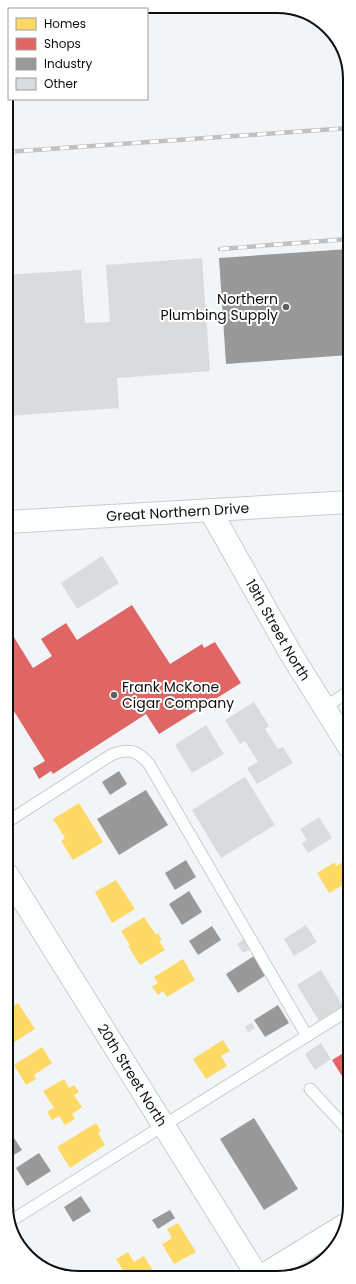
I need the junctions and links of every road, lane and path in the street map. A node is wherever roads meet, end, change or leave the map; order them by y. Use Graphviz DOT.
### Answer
graph roads {
  1 [pos="343,502"];
  2 [pos="210,510"];
  3 [pos="13,522"];
  4 [pos="343,694"];
  5 [pos="324,708"];
  6 [pos="343,738"];
  7 [pos="13,818"];
  8 [pos="13,884"];
  9 [pos="343,1013"];
  10 [pos="307,1036"];
  11 [pos="310,1088"];
  12 [pos="343,1124"];
  13 [pos="163,1125"];
  14 [pos="14,1219"];
  15 [pos="338,1229"];
  16 [pos="255,1271"];
  17 [pos="269,1271"];
  1 -- 2 [label="street, Great Northern Drive"];
  2 -- 3 [label="street, Great Northern Drive"];
  2 -- 5 [label="street, 19th Street North"];
  4 -- 5 [label="lane"];
  5 -- 6 [label="street, 19th Street North"];
  7 -- 10 [label="lane"];
  8 -- 13 [label="street, 20th Street North"];
  9 -- 10 [label="lane"];
  10 -- 13 [label="lane"];
  11 -- 12 [label="lane"];
  13 -- 14 [label="lane"];
  13 -- 16 [label="street, 20th Street North"];
  15 -- 17 [label="street"];
}
